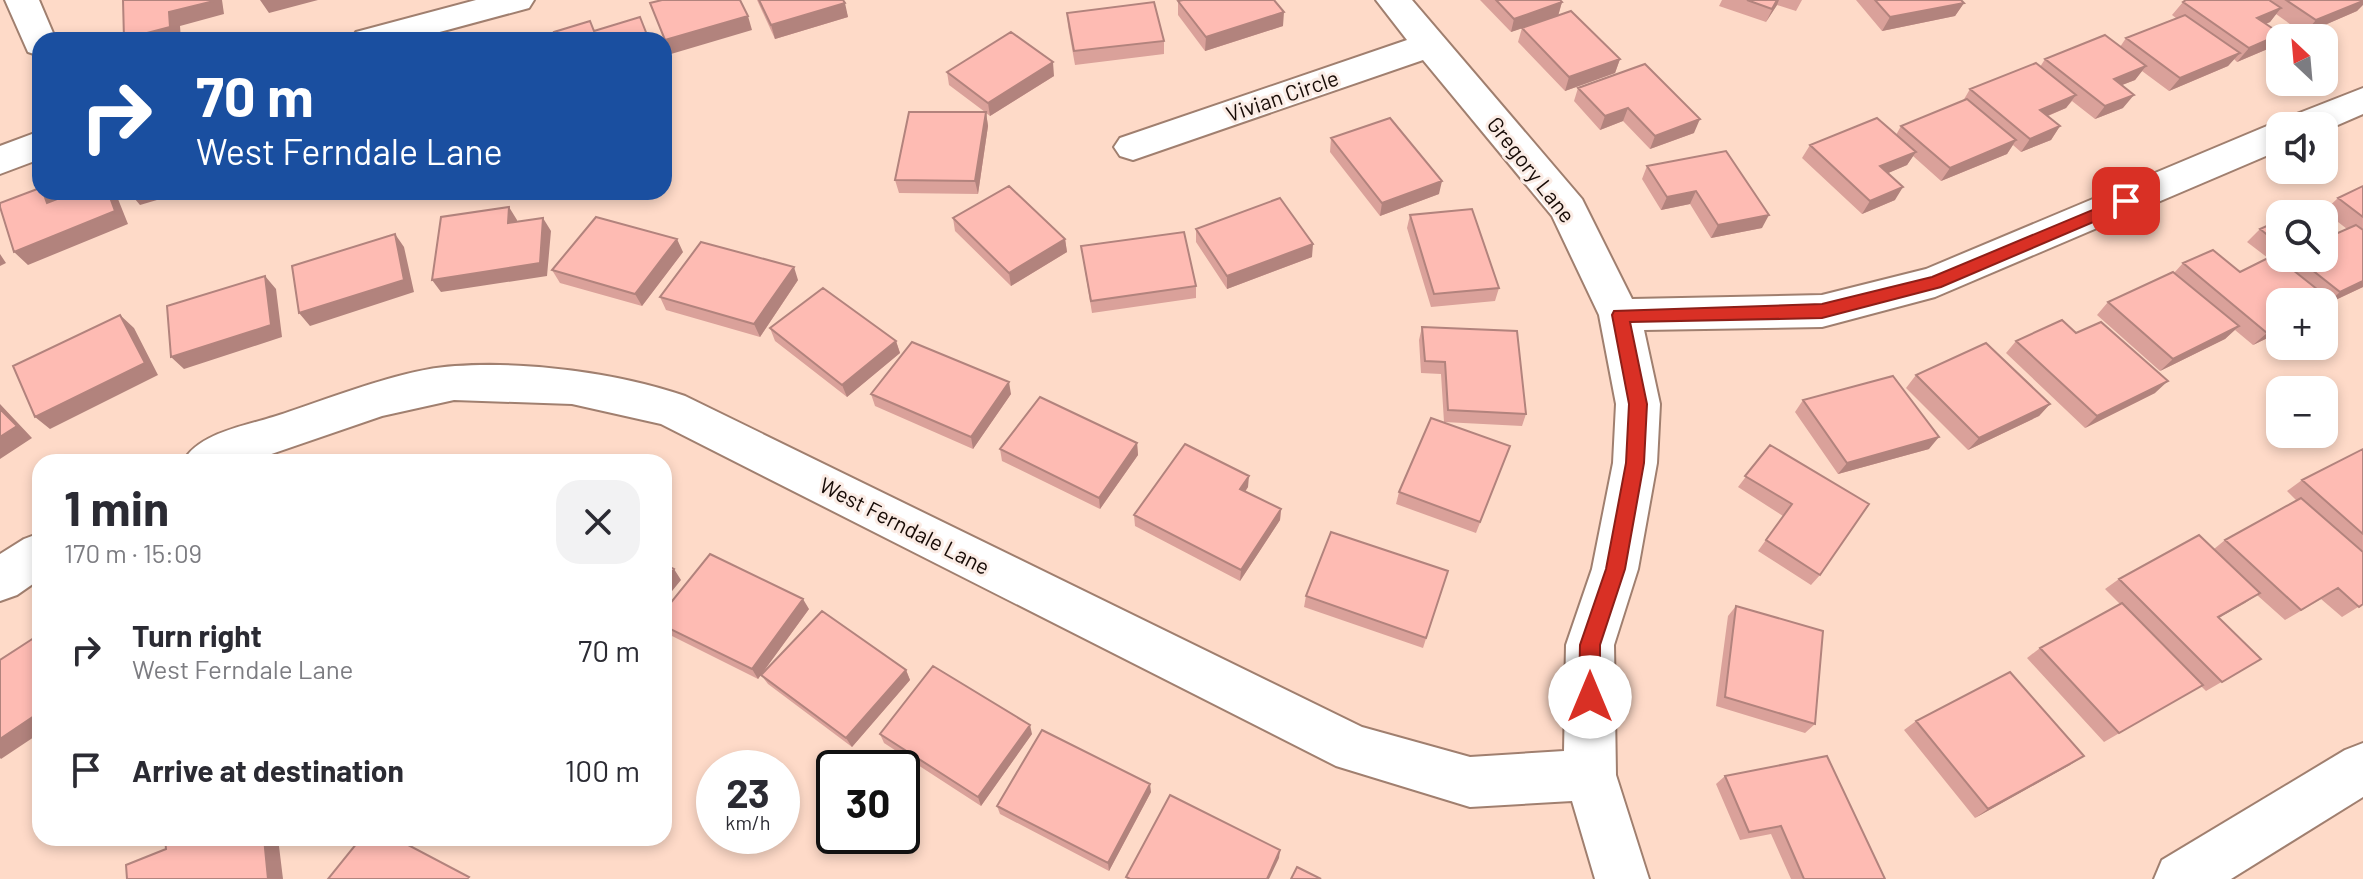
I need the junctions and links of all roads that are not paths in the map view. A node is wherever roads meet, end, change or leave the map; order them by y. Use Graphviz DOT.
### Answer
graph roads {
  1 [pos="22,0"];
  2 [pos="517,0"];
  3 [pos="1393,0"];
  4 [pos="35,32"];
  5 [pos="398,32"];
  6 [pos="1432,44"];
  7 [pos="2363,100"];
  8 [pos="2335,112"];
  9 [pos="2266,141"];
  10 [pos="32,147"];
  11 [pos="1133,147"];
  12 [pos="0,161"];
  13 [pos="1620,315"];
  14 [pos="222,454"];
  15 [pos="32,558"];
  16 [pos="0,580"];
  17 [pos="2363,768"];
  18 [pos="1590,775"];
  19 [pos="1622,879"];
  20 [pos="2181,879"];
  1 -- 4 [label="street"];
  2 -- 5 [label="street"];
  3 -- 6 [label="street, Gregory Lane"];
  6 -- 11 [label="street, Vivian Circle"];
  6 -- 13 [label="street, Gregory Lane"];
  7 -- 8 [label="street"];
  9 -- 13 [label="street"];
  10 -- 12 [label="street"];
  13 -- 18 [label="street, Gregory Lane"];
  14 -- 18 [label="street, West Ferndale Lane"];
  15 -- 16 [label="street"];
  17 -- 20 [label="street"];
  18 -- 19 [label="street, Gregory Lane"];
}
